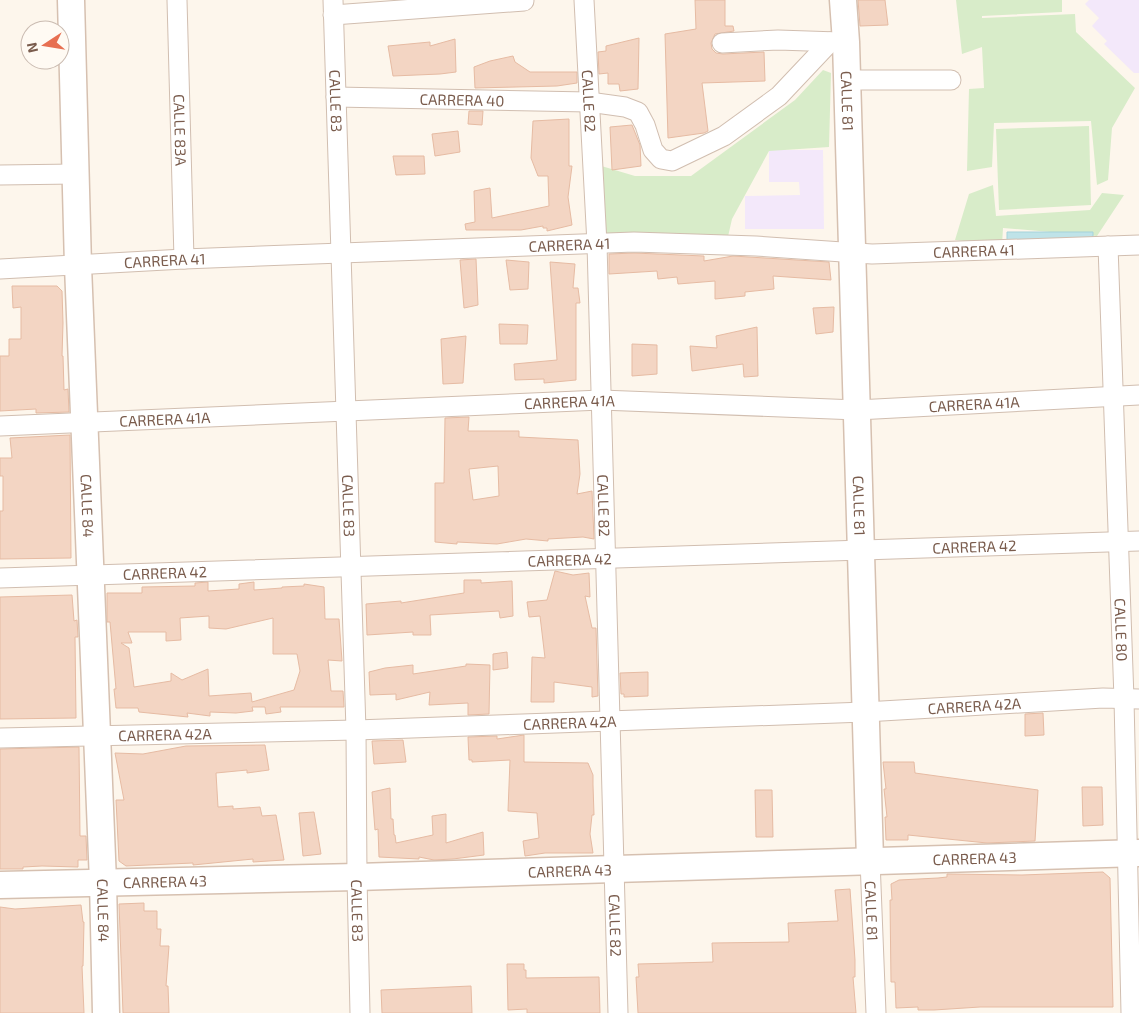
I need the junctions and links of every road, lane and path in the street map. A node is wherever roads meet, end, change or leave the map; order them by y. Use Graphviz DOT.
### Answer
graph roads {
  1 [pos="71,0"];
  2 [pos="177,0"];
  3 [pos="584,0"];
  4 [pos="843,0"];
  5 [pos="524,1"];
  6 [pos="333,8"];
  7 [pos="838,42"];
  8 [pos="722,43"];
  9 [pos="847,80"];
  10 [pos="951,80"];
  11 [pos="336,97"];
  12 [pos="589,102"];
  13 [pos="76,174"];
  14 [pos="0,175"];
  15 [pos="596,244"];
  16 [pos="1139,244"];
  17 [pos="1108,246"];
  18 [pos="852,253"];
  19 [pos="341,254"];
  20 [pos="184,259"];
  21 [pos="78,266"];
  22 [pos="0,269"];
  23 [pos="1139,395"];
  24 [pos="1114,396"];
  25 [pos="601,400"];
  26 [pos="857,410"];
  27 [pos="346,411"];
  28 [pos="84,422"];
  29 [pos="0,426"];
  30 [pos="1119,541"];
  31 [pos="1139,541"];
  32 [pos="861,550"];
  33 [pos="606,558"];
  34 [pos="351,566"];
  35 [pos="90,575"];
  36 [pos="0,578"];
  37 [pos="1131,699"];
  38 [pos="865,712"];
  39 [pos="610,720"];
  40 [pos="356,730"];
  41 [pos="97,736"];
  42 [pos="0,738"];
  43 [pos="1133,852"];
  44 [pos="870,860"];
  45 [pos="614,869"];
  46 [pos="357,877"];
  47 [pos="103,882"];
  48 [pos="0,886"];
  49 [pos="106,1013"];
  50 [pos="360,1013"];
  51 [pos="618,1013"];
  52 [pos="876,1013"];
  53 [pos="1131,1013"];
  1 -- 13 [label="street, CALLE 84"];
  2 -- 20 [label="street, CALLE 83A"];
  3 -- 12 [label="street, CALLE 82"];
  4 -- 7 [label="street, CALLE 81"];
  5 -- 6 [label="street"];
  6 -- 11 [label="street, CALLE 83"];
  7 -- 8 [label="street"];
  7 -- 9 [label="street, CALLE 81"];
  7 -- 12 [label="street, CARRERA 40"];
  9 -- 10 [label="street"];
  9 -- 18 [label="street, CALLE 81"];
  11 -- 12 [label="street, CARRERA 40"];
  11 -- 19 [label="street, CALLE 83"];
  12 -- 15 [label="street, CALLE 82"];
  13 -- 14 [label="street"];
  13 -- 21 [label="street, CALLE 84"];
  15 -- 18 [label="street, CARRERA 41"];
  15 -- 19 [label="street, CARRERA 41"];
  15 -- 25 [label="street, CALLE 82"];
  16 -- 17 [label="street, CARRERA 41"];
  17 -- 18 [label="street, CARRERA 41"];
  17 -- 24 [label="street, CALLE 80"];
  18 -- 26 [label="street, CALLE 81"];
  19 -- 20 [label="street, CARRERA 41"];
  19 -- 27 [label="street, CALLE 83"];
  20 -- 21 [label="street, CARRERA 41"];
  21 -- 22 [label="street, CARRERA 41"];
  21 -- 28 [label="street, CALLE 84"];
  23 -- 24 [label="street, CARRERA 41A"];
  24 -- 26 [label="street, CARRERA 41A"];
  24 -- 30 [label="street, CALLE 80"];
  25 -- 26 [label="street, CARRERA 41A"];
  25 -- 27 [label="street, CARRERA 41A"];
  25 -- 33 [label="street, CALLE 82"];
  26 -- 32 [label="street, CALLE 81"];
  27 -- 28 [label="street, CARRERA 41A"];
  27 -- 34 [label="street, CALLE 83"];
  28 -- 29 [label="street, CARRERA 41A"];
  28 -- 35 [label="street, CALLE 84"];
  30 -- 31 [label="street, CARRERA 42"];
  30 -- 32 [label="street, CARRERA 42"];
  30 -- 37 [label="street, CALLE 80"];
  32 -- 33 [label="street, CARRERA 42"];
  32 -- 38 [label="street, CALLE 81"];
  33 -- 34 [label="street, CARRERA 42"];
  33 -- 39 [label="street, CALLE 82"];
  34 -- 35 [label="street, CARRERA 42"];
  34 -- 40 [label="street, CALLE 83"];
  35 -- 36 [label="street, CARRERA 42"];
  35 -- 41 [label="street, CALLE 84"];
  37 -- 38 [label="street, CARRERA 42A"];
  37 -- 43 [label="street, CALLE 80"];
  38 -- 39 [label="street, CARRERA 42A"];
  38 -- 44 [label="street, CALLE 81"];
  39 -- 40 [label="street, CARRERA 42A"];
  39 -- 45 [label="street, CALLE 82"];
  40 -- 41 [label="street, CARRERA 42A"];
  40 -- 46 [label="street, CALLE 83"];
  41 -- 42 [label="street, CARRERA 42A"];
  41 -- 47 [label="street, CALLE 84"];
  43 -- 44 [label="street, CARRERA 43"];
  43 -- 53 [label="street, CALLE 80"];
  44 -- 45 [label="street, CARRERA 43"];
  44 -- 52 [label="street, CALLE 81"];
  45 -- 46 [label="street, CARRERA 43"];
  45 -- 51 [label="street, CALLE 82"];
  46 -- 47 [label="street, CARRERA 43"];
  46 -- 50 [label="street, CALLE 83"];
  47 -- 48 [label="street, CARRERA 43"];
  47 -- 49 [label="street, CALLE 84"];
}
